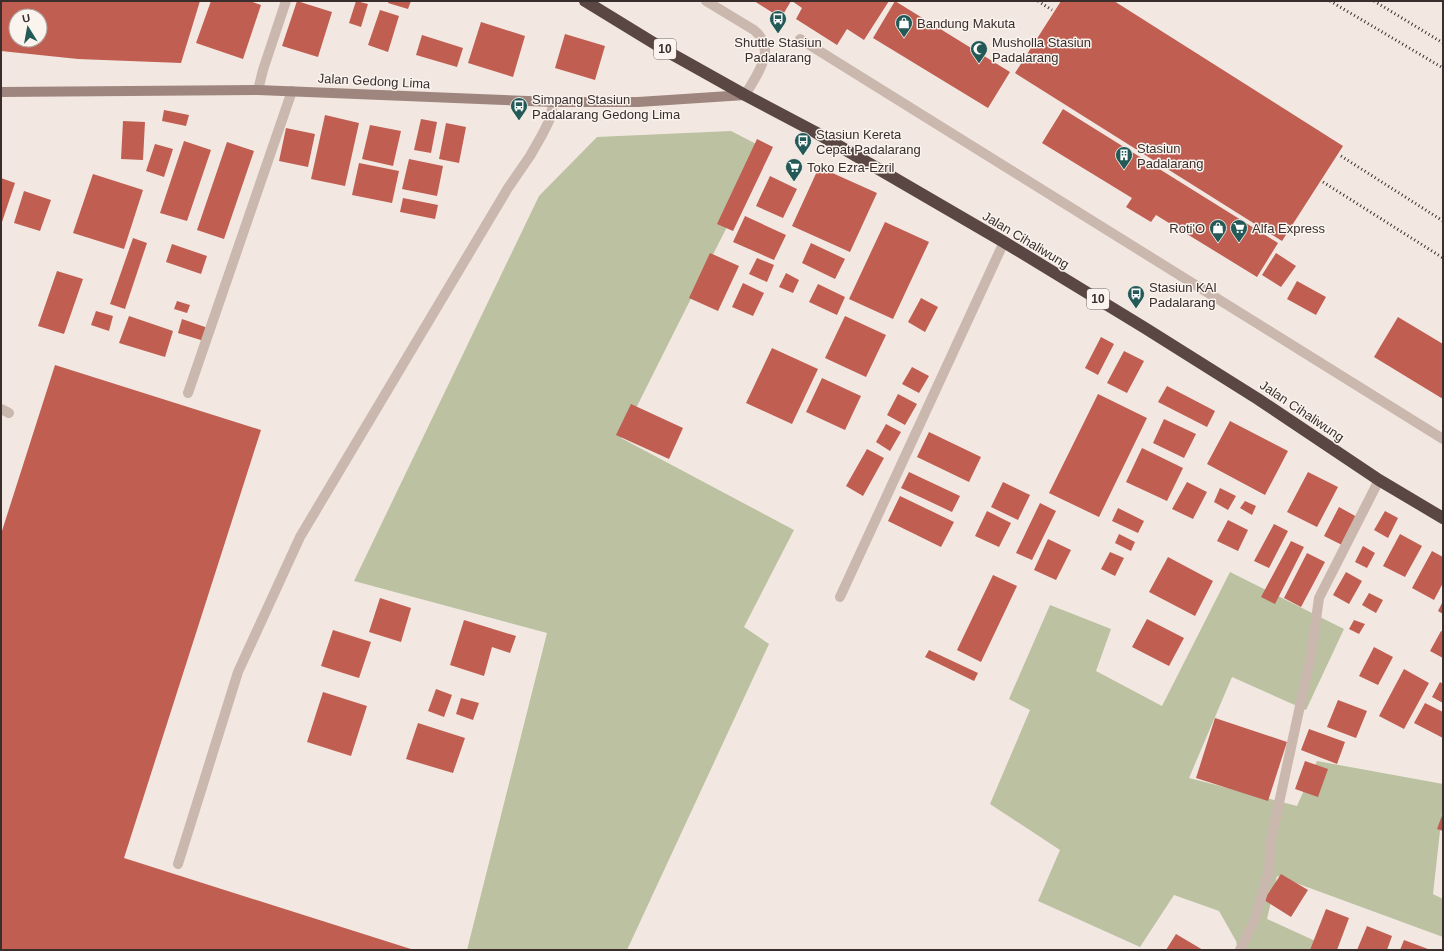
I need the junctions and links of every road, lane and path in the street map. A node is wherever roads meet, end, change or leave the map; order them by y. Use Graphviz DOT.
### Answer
graph roads {
  1 [pos="286,1"];
  2 [pos="586,1"];
  3 [pos="706,1"];
  4 [pos="800,39"];
  5 [pos="258,90"];
  6 [pos="292,90"];
  7 [pos="1,92"];
  8 [pos="746,95"];
  9 [pos="554,102"];
  10 [pos="1004,242"];
  11 [pos="188,393"];
  12 [pos="1443,439"];
  13 [pos="1379,480"];
  14 [pos="1443,518"];
  15 [pos="840,597"];
  16 [pos="178,864"];
  17 [pos="1240,950"];
  1 -- 5 [label="street"];
  2 -- 8 [label="highway, Jalan Cihaliwung / 10"];
  3 -- 8 [label="street"];
  4 -- 12 [label="street"];
  5 -- 6 [label="street, Jalan Gedong Lima"];
  5 -- 7 [label="street, Jalan Gedong Lima"];
  6 -- 9 [label="street, Jalan Gedong Lima"];
  6 -- 11 [label="street"];
  8 -- 9 [label="street, Jalan Gedong Lima"];
  8 -- 10 [label="highway, Jalan Cihaliwung / 10"];
  9 -- 16 [label="street"];
  10 -- 13 [label="highway, Jalan Cihaliwung / 10"];
  10 -- 15 [label="street"];
  13 -- 14 [label="highway, Jalan Cihaliwung / 10"];
  13 -- 17 [label="street"];
}
